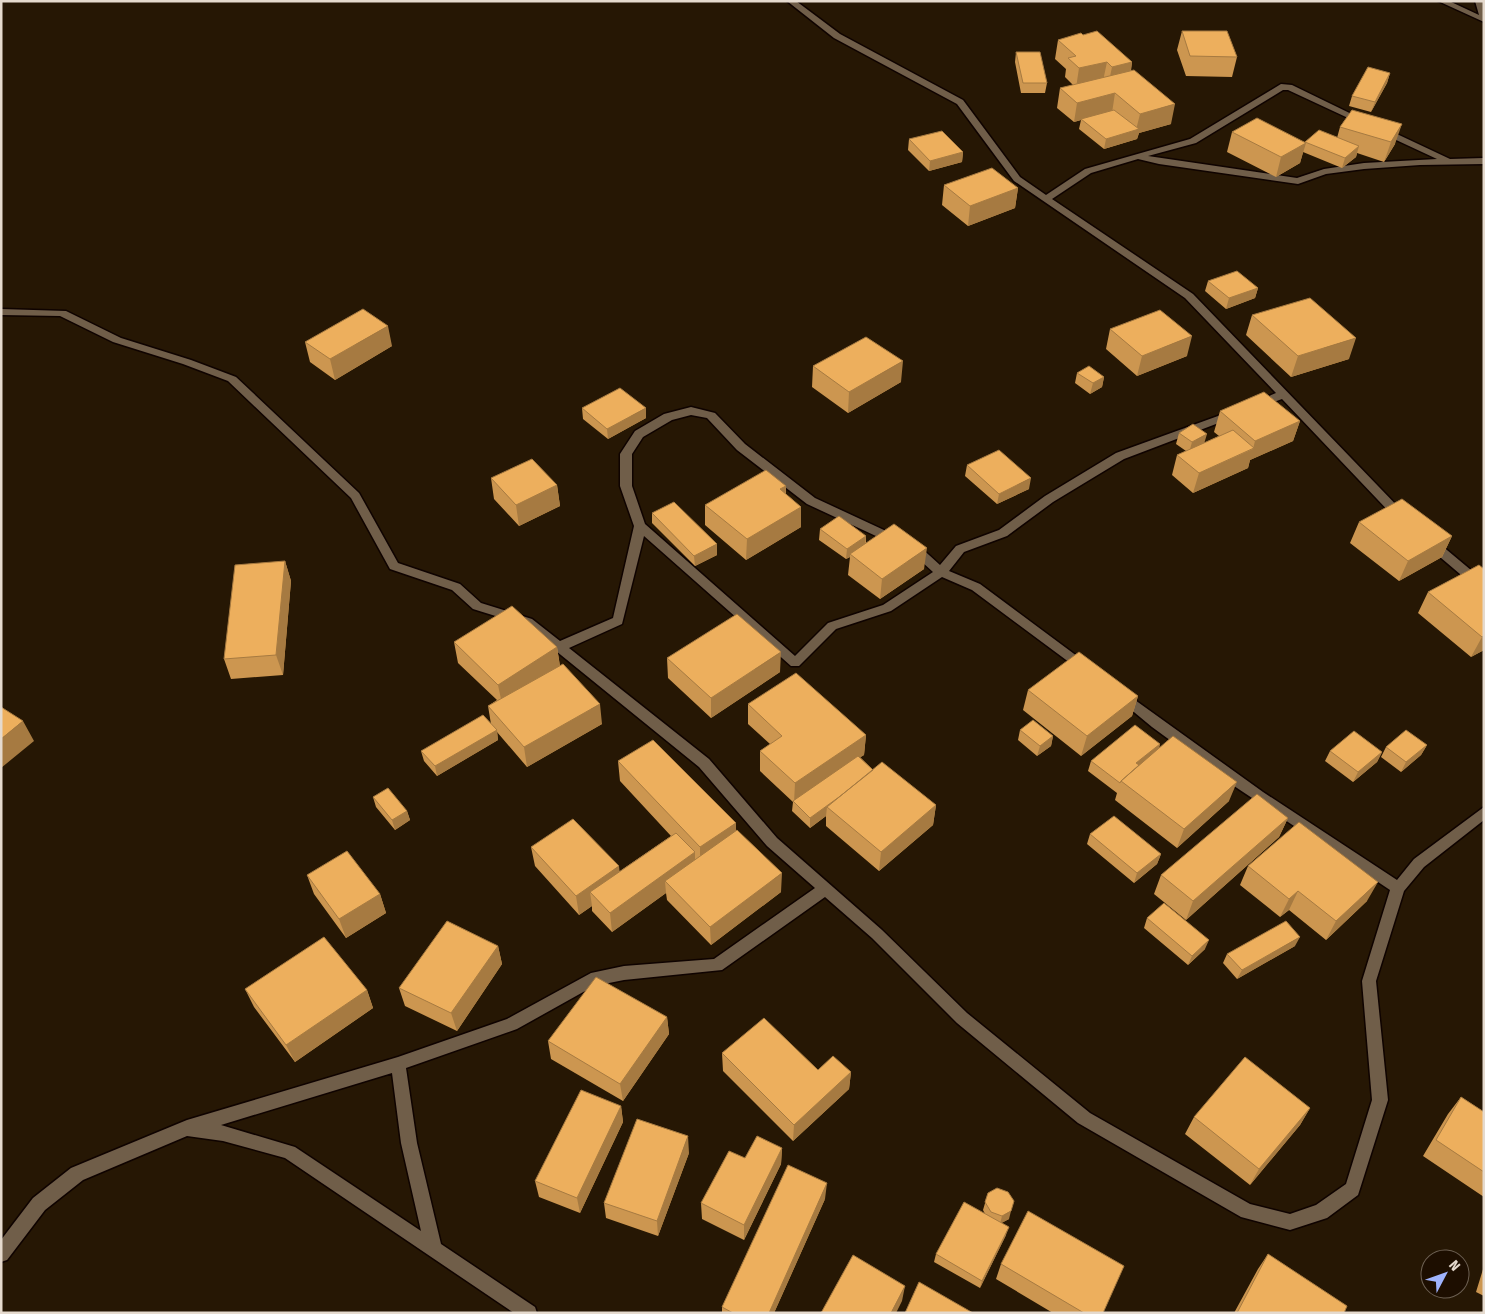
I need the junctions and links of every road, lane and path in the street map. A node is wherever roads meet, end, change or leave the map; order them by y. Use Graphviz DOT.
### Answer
graph roads {
  1 [pos="791,1"];
  2 [pos="1442,1"];
  3 [pos="1480,1"];
  4 [pos="1484,18"];
  5 [pos="1138,156"];
  6 [pos="1484,161"];
  7 [pos="1450,162"];
  8 [pos="1046,199"];
  9 [pos="1,312"];
  10 [pos="1284,394"];
  11 [pos="640,526"];
  12 [pos="1411,526"];
  13 [pos="1426,538"];
  14 [pos="941,572"];
  15 [pos="1484,588"];
  16 [pos="558,647"];
  17 [pos="1092,673"];
  18 [pos="1115,691"];
  19 [pos="1484,812"];
  20 [pos="1398,888"];
  21 [pos="825,889"];
  22 [pos="398,1064"];
  23 [pos="187,1128"];
  24 [pos="433,1247"];
  25 [pos="1,1254"];
  26 [pos="529,1313"];
  1 -- 8 [label="street"];
  2 -- 4 [label="street"];
  3 -- 4 [label="street"];
  5 -- 7 [label="street"];
  5 -- 7 [label="street"];
  5 -- 8 [label="street"];
  6 -- 7 [label="street"];
  8 -- 10 [label="street"];
  9 -- 16 [label="street"];
  10 -- 12 [label="street"];
  10 -- 14 [label="street"];
  11 -- 14 [label="street"];
  11 -- 14 [label="street"];
  11 -- 16 [label="street"];
  13 -- 15 [label="street"];
  14 -- 17 [label="street"];
  16 -- 21 [label="street"];
  18 -- 20 [label="street"];
  19 -- 20 [label="street"];
  20 -- 21 [label="street"];
  21 -- 22 [label="street"];
  22 -- 23 [label="street"];
  22 -- 24 [label="street"];
  23 -- 24 [label="street"];
  23 -- 25 [label="street"];
  24 -- 26 [label="street"];
}
